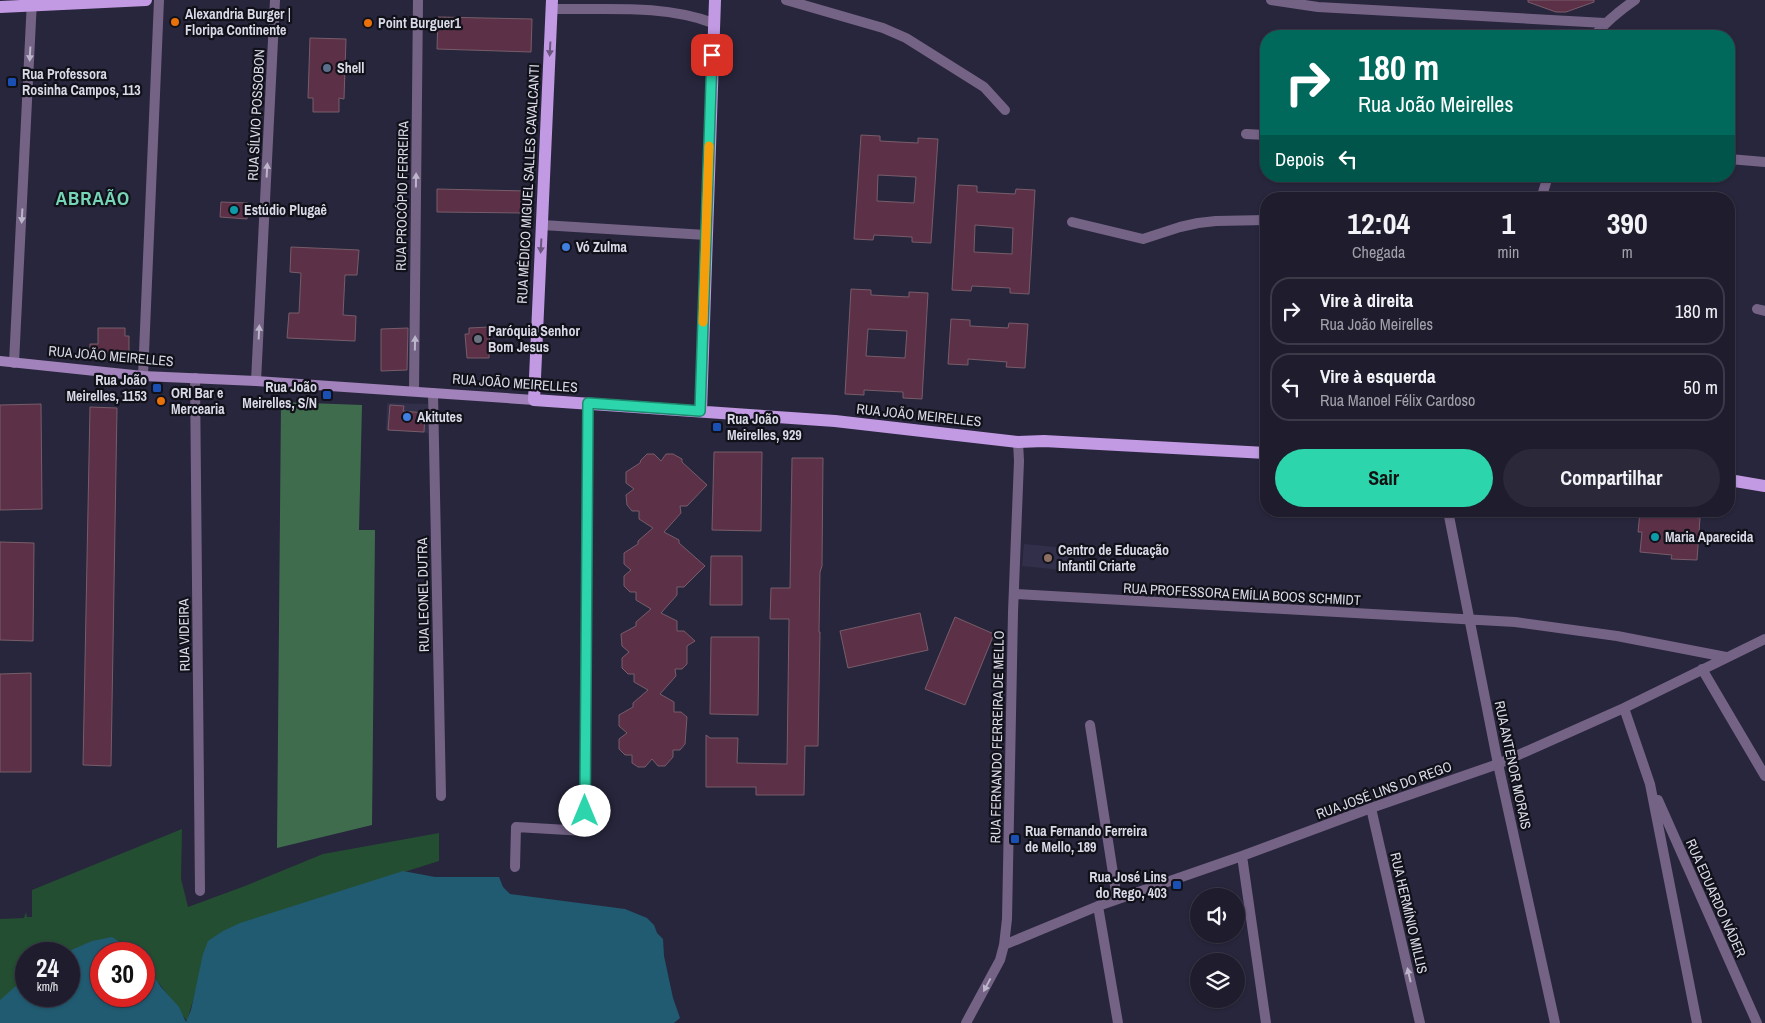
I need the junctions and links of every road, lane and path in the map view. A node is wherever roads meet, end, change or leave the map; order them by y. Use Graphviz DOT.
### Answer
graph roads {
  1 [pos="146,0"];
  2 [pos="159,0"];
  3 [pos="275,0"];
  4 [pos="418,0"];
  5 [pos="715,0"];
  6 [pos="786,0"];
  7 [pos="1271,0"];
  8 [pos="1635,0"];
  9 [pos="32,2"];
  10 [pos="1314,3"];
  11 [pos="552,5"];
  12 [pos="0,7"];
  13 [pos="713,23"];
  14 [pos="1605,23"];
  15 [pos="1599,30"];
  16 [pos="1005,110"];
  17 [pos="1246,134"];
  18 [pos="1260,135"];
  19 [pos="1735,160"];
  20 [pos="1765,162"];
  21 [pos="1260,220"];
  22 [pos="1072,222"];
  23 [pos="542,224"];
  24 [pos="706,235"];
  25 [pos="0,361"];
  26 [pos="14,363"];
  27 [pos="143,376"];
  28 [pos="195,378"];
  29 [pos="256,381"];
  30 [pos="414,391"];
  31 [pos="433,393"];
  32 [pos="534,400"];
  33 [pos="588,403"];
  34 [pos="700,411"];
  35 [pos="1018,442"];
  36 [pos="1260,453"];
  37 [pos="1735,481"];
  38 [pos="1765,486"];
  39 [pos="1449,517"];
  40 [pos="1014,594"];
  41 [pos="1469,620"];
  42 [pos="1765,639"];
  43 [pos="1726,657"];
  44 [pos="1702,669"];
  45 [pos="1624,708"];
  46 [pos="1090,725"];
  47 [pos="1498,764"];
  48 [pos="1765,776"];
  49 [pos="1650,784"];
  50 [pos="441,796"];
  51 [pos="1371,808"];
  52 [pos="1242,856"];
  53 [pos="514,867"];
  54 [pos="200,891"];
  55 [pos="1116,899"];
  56 [pos="1098,906"];
  57 [pos="1004,945"];
  58 [pos="966,1023"];
  59 [pos="1118,1023"];
  60 [pos="1266,1023"];
  61 [pos="1420,1023"];
  62 [pos="1555,1023"];
  63 [pos="1697,1023"];
  64 [pos="1757,1023"];
  1 -- 9 [label="main road"];
  2 -- 27 [label="street"];
  29 -- 3 [label="street, RUA SÍLVIO POSSOBON, one-way"];
  30 -- 4 [label="street, RUA PROCÓPIO FERREIRA, one-way"];
  5 -- 13 [label="main road"];
  6 -- 16 [label="street"];
  7 -- 10 [label="street"];
  8 -- 14 [label="street"];
  9 -- 12 [label="main road"];
  9 -- 26 [label="street, one-way"];
  10 -- 14 [label="street"];
  11 -- 13 [label="street"];
  11 -- 23 [label="main road, RUA MÉDICO MIGUEL SALLES CAVALCANTI, one-way"];
  13 -- 24 [label="main road"];
  14 -- 15 [label="street"];
  17 -- 18 [label="street"];
  19 -- 20 [label="street"];
  21 -- 22 [label="street"];
  23 -- 24 [label="street"];
  23 -- 32 [label="main road, RUA MÉDICO MIGUEL SALLES CAVALCANTI, one-way"];
  24 -- 34 [label="main road"];
  25 -- 26 [label="main road, RUA JOÃO MEIRELLES"];
  26 -- 27 [label="main road, RUA JOÃO MEIRELLES"];
  27 -- 28 [label="main road, RUA JOÃO MEIRELLES"];
  28 -- 29 [label="main road, RUA JOÃO MEIRELLES"];
  28 -- 54 [label="street, RUA VIDEIRA"];
  29 -- 30 [label="main road, RUA JOÃO MEIRELLES"];
  30 -- 31 [label="main road, RUA JOÃO MEIRELLES"];
  31 -- 32 [label="main road, RUA JOÃO MEIRELLES"];
  31 -- 50 [label="street, RUA LEONEL DUTRA"];
  32 -- 33 [label="main road, RUA JOÃO MEIRELLES"];
  33 -- 34 [label="main road, RUA JOÃO MEIRELLES"];
  33 -- 53 [label="street"];
  34 -- 35 [label="main road, RUA JOÃO MEIRELLES"];
  35 -- 36 [label="main road, RUA JOÃO MEIRELLES"];
  35 -- 40 [label="street, RUA FERNANDO FERREIRA DE MELLO"];
  37 -- 38 [label="main road"];
  39 -- 41 [label="street, RUA ANTENOR MORAIS"];
  40 -- 41 [label="street, RUA PROFESSORA EMÍLIA BOOS SCHMIDT"];
  40 -- 57 [label="street, RUA FERNANDO FERREIRA DE MELLO"];
  41 -- 43 [label="street, RUA PROFESSORA EMÍLIA BOOS SCHMIDT"];
  41 -- 47 [label="street, RUA ANTENOR MORAIS"];
  42 -- 43 [label="street, RUA JOSÉ LINS DO REGO"];
  43 -- 44 [label="street, RUA JOSÉ LINS DO REGO"];
  44 -- 45 [label="street, RUA JOSÉ LINS DO REGO"];
  44 -- 48 [label="street"];
  45 -- 47 [label="street, RUA JOSÉ LINS DO REGO"];
  45 -- 49 [label="street, RUA EDUARDO NÁDER"];
  46 -- 55 [label="street"];
  47 -- 51 [label="street, RUA JOSÉ LINS DO REGO"];
  47 -- 62 [label="street, RUA ANTENOR MORAIS"];
  49 -- 63 [label="street, RUA EDUARDO NÁDER"];
  49 -- 64 [label="street, RUA EDUARDO NÁDER"];
  51 -- 52 [label="street, RUA JOSÉ LINS DO REGO"];
  61 -- 51 [label="street, RUA HERMÍNIO MILLIS, one-way"];
  52 -- 55 [label="street, RUA JOSÉ LINS DO REGO"];
  52 -- 60 [label="street"];
  55 -- 56 [label="street, RUA JOSÉ LINS DO REGO"];
  56 -- 57 [label="street, RUA JOSÉ LINS DO REGO"];
  56 -- 59 [label="street"];
  57 -- 58 [label="street, RUA FERNANDO FERREIRA DE MELLO, one-way"];
}
